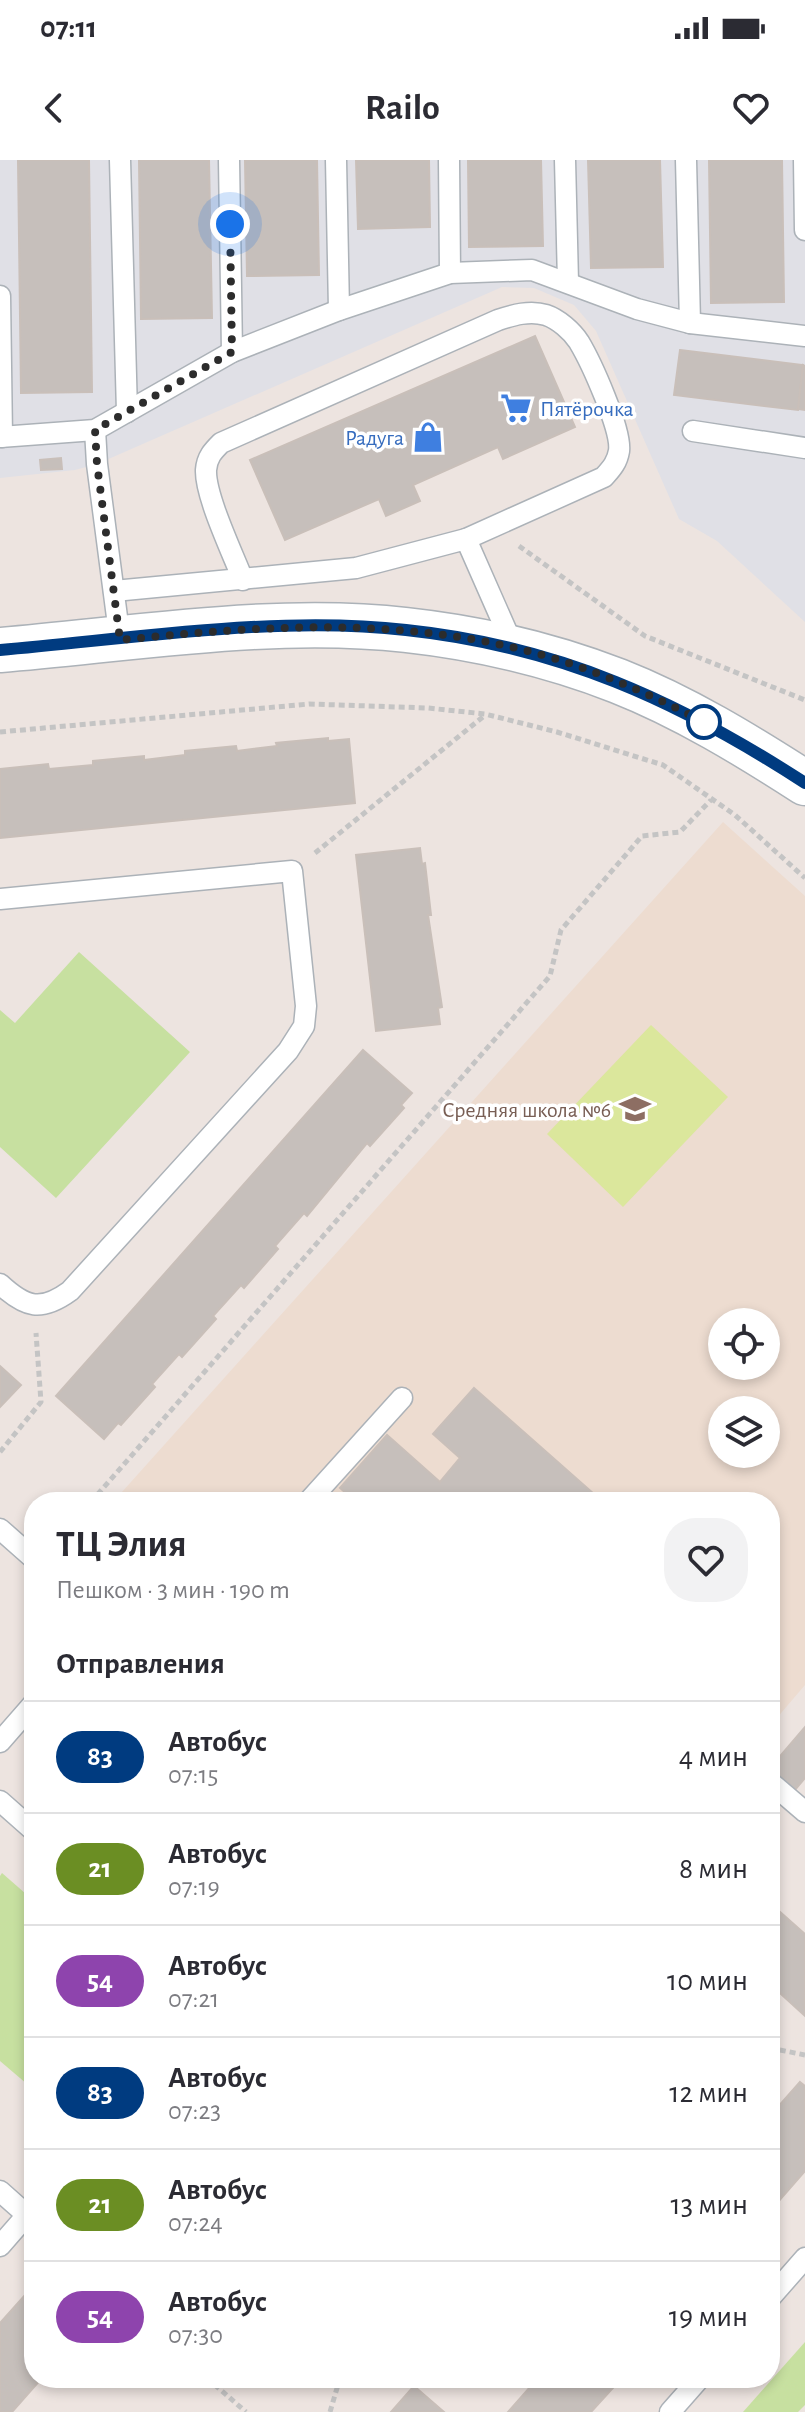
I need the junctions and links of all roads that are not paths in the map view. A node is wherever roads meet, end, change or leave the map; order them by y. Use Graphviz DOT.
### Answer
graph roads {
  1 [pos="120,160"];
  2 [pos="229,160"];
  3 [pos="336,160"];
  4 [pos="449,160"];
  5 [pos="565,160"];
  6 [pos="686,160"];
  7 [pos="804,160"];
  8 [pos="805,230"];
  9 [pos="450,273"];
  10 [pos="568,282"];
  11 [pos="0,296"];
  12 [pos="339,310"];
  13 [pos="690,323"];
  14 [pos="805,336"];
  15 [pos="232,352"];
  16 [pos="127,412"];
  17 [pos="95,430"];
  18 [pos="693,431"];
  19 [pos="1,437"];
  20 [pos="805,448"];
  21 [pos="466,539"];
  22 [pos="243,580"];
  23 [pos="114,591"];
  24 [pos="120,640"];
  25 [pos="514,648"];
  26 [pos="0,650"];
  27 [pos="805,783"];
  28 [pos="0,899"];
  29 [pos="0,1284"];
  30 [pos="402,1398"];
  31 [pos="317,1492"];
  32 [pos="0,1529"];
  33 [pos="24,1550"];
  34 [pos="24,1714"];
  35 [pos="0,1742"];
  36 [pos="780,1791"];
  37 [pos="0,1801"];
  38 [pos="805,1812"];
  39 [pos="24,1822"];
  40 [pos="0,2191"];
  41 [pos="24,2212"];
  42 [pos="24,2224"];
  43 [pos="0,2246"];
  44 [pos="805,2258"];
  45 [pos="780,2287"];
  46 [pos="691,2388"];
  47 [pos="670,2412"];
  1 -- 16 [label="lane"];
  2 -- 15 [label="lane"];
  3 -- 12 [label="lane"];
  4 -- 9 [label="lane"];
  5 -- 10 [label="lane"];
  6 -- 13 [label="lane"];
  7 -- 8 [label="lane"];
  9 -- 10 [label="lane"];
  9 -- 12 [label="lane"];
  10 -- 13 [label="lane"];
  11 -- 19 [label="lane"];
  12 -- 15 [label="lane"];
  13 -- 14 [label="lane"];
  15 -- 16 [label="lane"];
  16 -- 17 [label="lane"];
  17 -- 19 [label="lane"];
  17 -- 23 [label="lane"];
  18 -- 20 [label="lane"];
  21 -- 22 [label="lane"];
  21 -- 22 [label="lane"];
  21 -- 25 [label="lane"];
  22 -- 23 [label="lane"];
  23 -- 24 [label="lane"];
  24 -- 25 [label="street"];
  24 -- 26 [label="street"];
  25 -- 27 [label="street"];
  28 -- 29 [label="lane"];
  30 -- 31 [label="lane"];
  32 -- 33 [label="lane"];
  34 -- 35 [label="lane"];
  36 -- 38 [label="lane"];
  37 -- 39 [label="lane"];
  40 -- 41 [label="lane"];
  42 -- 43 [label="lane"];
  44 -- 45 [label="lane"];
  46 -- 47 [label="lane"];
}
